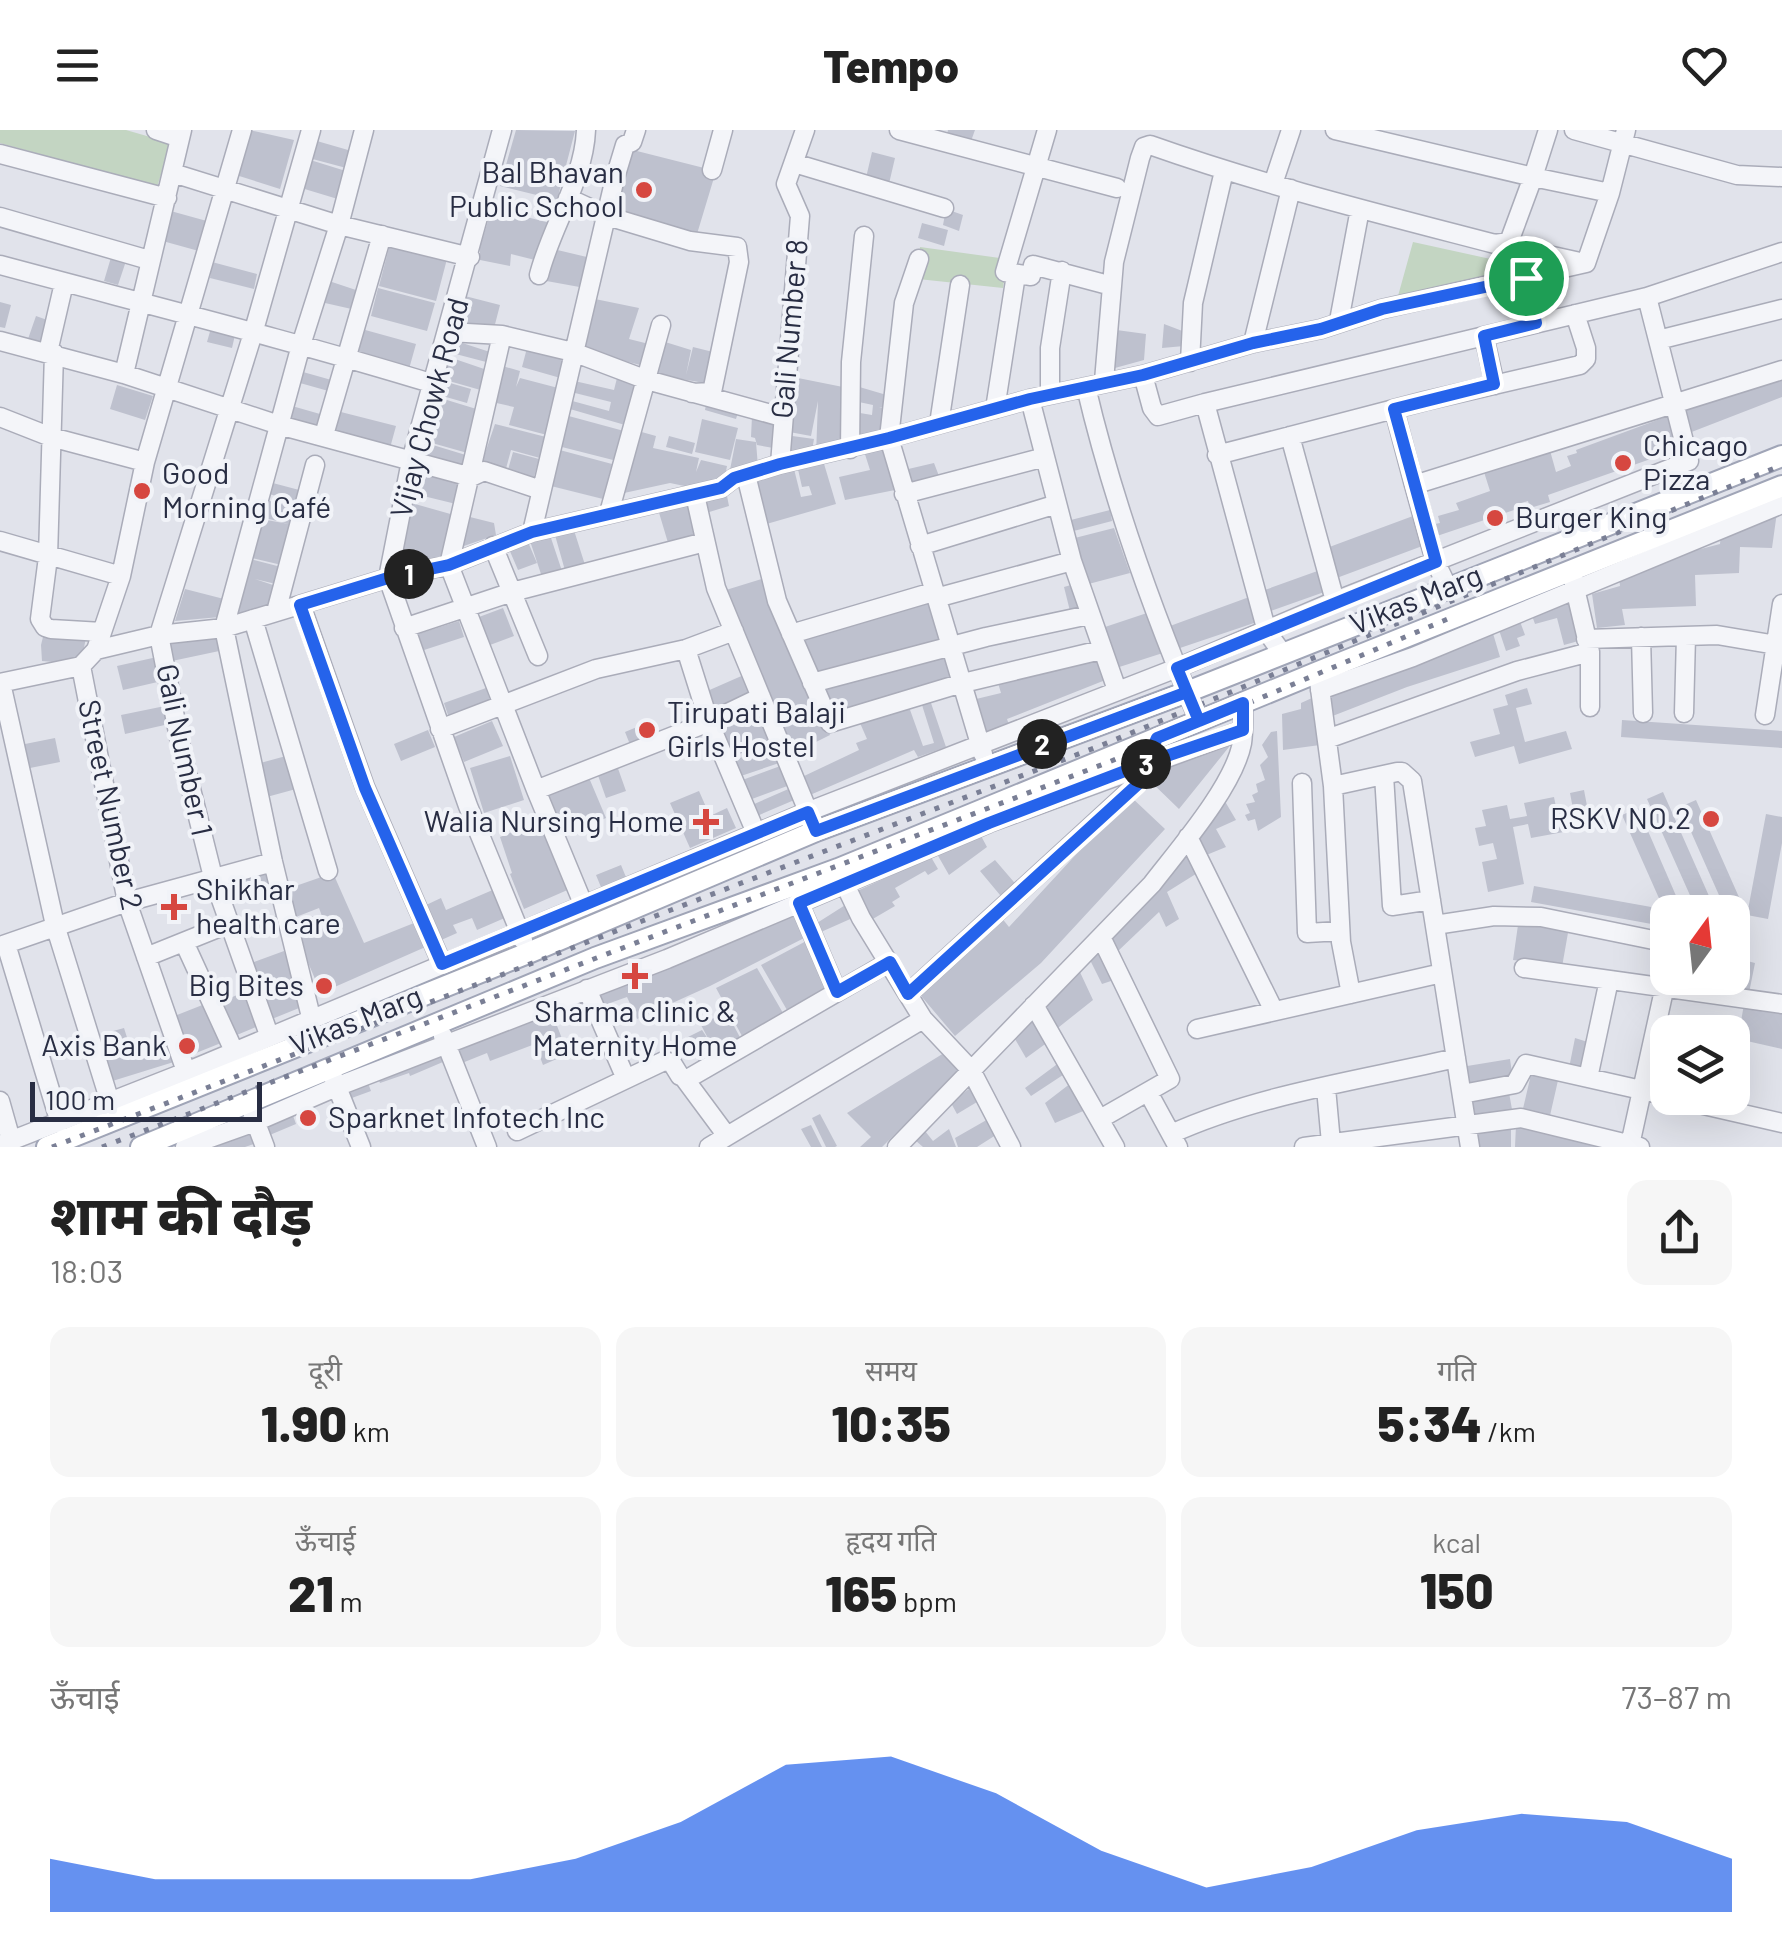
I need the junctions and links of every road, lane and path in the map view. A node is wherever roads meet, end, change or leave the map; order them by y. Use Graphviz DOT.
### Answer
graph roads {
  1 [pos="156,130"];
  2 [pos="242,130"];
  3 [pos="311,130"];
  4 [pos="364,130"];
  5 [pos="502,130"];
  6 [pos="586,130"];
  7 [pos="636,130"];
  8 [pos="723,130"];
  9 [pos="805,130"];
  10 [pos="899,130"];
  11 [pos="1047,130"];
  12 [pos="1292,130"];
  13 [pos="1335,130"];
  14 [pos="1548,130"];
  15 [pos="1574,130"];
  16 [pos="181,134"];
  17 [pos="1623,138"];
  18 [pos="0,154"];
  19 [pos="794,163"];
  20 [pos="1036,167"];
  21 [pos="712,170"];
  22 [pos="1224,171"];
  23 [pos="173,174"];
  24 [pos="1533,177"];
  25 [pos="1782,178"];
  26 [pos="1282,186"];
  27 [pos="227,188"];
  28 [pos="1117,188"];
  29 [pos="1610,194"];
  30 [pos="167,198"];
  31 [pos="568,198"];
  32 [pos="944,208"];
  33 [pos="288,209"];
  34 [pos="1360,209"];
  35 [pos="606,216"];
  36 [pos="0,217"];
  37 [pos="340,225"];
  38 [pos="382,235"];
  39 [pos="864,236"];
  40 [pos="1503,245"];
  41 [pos="1782,252"];
  42 [pos="470,257"];
  43 [pos="919,259"];
  44 [pos="149,260"];
  45 [pos="1586,264"];
  46 [pos="0,265"];
  47 [pos="1062,271"];
  48 [pos="538,275"];
  49 [pos="1526,278"];
  50 [pos="1015,281"];
  51 [pos="64,282"];
  52 [pos="960,285"];
  53 [pos="1112,286"];
  54 [pos="1647,297"];
  55 [pos="142,302"];
  56 [pos="1782,308"];
  57 [pos="1575,314"];
  58 [pos="190,317"];
  59 [pos="1338,321"];
  60 [pos="1536,323"];
  61 [pos="661,325"];
  62 [pos="254,330"];
  63 [pos="449,332"];
  64 [pos="502,336"];
  65 [pos="1484,336"];
  66 [pos="0,340"];
  67 [pos="1658,340"];
  68 [pos="1253,343"];
  69 [pos="301,346"];
  70 [pos="573,352"];
  71 [pos="51,353"];
  72 [pos="346,357"];
  73 [pos="1190,362"];
  74 [pos="1782,370"];
  75 [pos="124,374"];
  76 [pos="1143,375"];
  77 [pos="647,380"];
  78 [pos="434,384"];
  79 [pos="1095,384"];
  80 [pos="1494,384"];
  81 [pos="168,388"];
  82 [pos="692,392"];
  83 [pos="1050,394"];
  84 [pos="1030,399"];
  85 [pos="1205,403"];
  86 [pos="1675,403"];
  87 [pos="230,407"];
  88 [pos="995,409"];
  89 [pos="1394,409"];
  90 [pos="0,417"];
  91 [pos="782,417"];
  92 [pos="939,424"];
  93 [pos="280,425"];
  94 [pos="324,435"];
  95 [pos="1290,436"];
  96 [pos="52,437"];
  97 [pos="889,438"];
  98 [pos="850,449"];
  99 [pos="1217,456"];
  100 [pos="1782,456"];
  101 [pos="1045,457"];
  102 [pos="411,461"];
  103 [pos="146,462"];
  104 [pos="780,464"];
  105 [pos="315,465"];
  106 [pos="746,475"];
  107 [pos="472,476"];
  108 [pos="1414,484"];
  109 [pos="1782,486"];
  110 [pos="542,490"];
  111 [pos="904,494"];
  112 [pos="696,495"];
  113 [pos="1057,504"];
  114 [pos="1782,504"];
  115 [pos="609,513"];
  116 [pos="532,532"];
  117 [pos="0,541"];
  118 [pos="705,542"];
  119 [pos="493,546"];
  120 [pos="920,546"];
  121 [pos="48,557"];
  122 [pos="1072,561"];
  123 [pos="1436,562"];
  124 [pos="449,565"];
  125 [pos="121,576"];
  126 [pos="388,578"];
  127 [pos="1573,580"];
  128 [pos="1448,588"];
  129 [pos="512,592"];
  130 [pos="934,595"];
  131 [pos="1335,601"];
  132 [pos="1782,604"];
  133 [pos="300,605"];
  134 [pos="465,608"];
  135 [pos="276,612"];
  136 [pos="1089,616"];
  137 [pos="252,619"];
  138 [pos="224,628"];
  139 [pos="404,628"];
  140 [pos="734,631"];
  141 [pos="1268,632"];
  142 [pos="791,634"];
  143 [pos="160,636"];
  144 [pos="1686,636"];
  145 [pos="1641,637"];
  146 [pos="99,641"];
  147 [pos="1588,645"];
  148 [pos="1779,645"];
  149 [pos="949,647"];
  150 [pos="686,649"];
  151 [pos="1101,650"];
  152 [pos="1283,654"];
  153 [pos="538,656"];
  154 [pos="80,666"];
  155 [pos="1177,668"];
  156 [pos="1319,681"];
  157 [pos="0,683"];
  158 [pos="812,683"];
  159 [pos="959,684"];
  160 [pos="1117,690"];
  161 [pos="1187,692"];
  162 [pos="761,697"];
  163 [pos="1243,703"];
  164 [pos="504,706"];
  165 [pos="1590,707"];
  166 [pos="1643,713"];
  167 [pos="1684,713"];
  168 [pos="1765,716"];
  169 [pos="1199,721"];
  170 [pos="709,722"];
  171 [pos="440,729"];
  172 [pos="1243,735"];
  173 [pos="1157,738"];
  174 [pos="1328,738"];
  175 [pos="983,754"];
  176 [pos="1146,763"];
  177 [pos="1384,775"];
  178 [pos="1302,783"];
  179 [pos="1333,786"];
  180 [pos="536,790"];
  181 [pos="812,821"];
  182 [pos="756,833"];
  183 [pos="1188,837"];
  184 [pos="273,862"];
  185 [pos="328,870"];
  186 [pos="213,876"];
  187 [pos="841,877"];
  188 [pos="1431,900"];
  189 [pos="127,902"];
  190 [pos="799,903"];
  191 [pos="584,906"];
  192 [pos="228,924"];
  193 [pos="55,925"];
  194 [pos="1435,925"];
  195 [pos="1340,931"];
  196 [pos="1100,936"];
  197 [pos="1650,940"];
  198 [pos="184,942"];
  199 [pos="524,942"];
  200 [pos="3,945"];
  201 [pos="146,958"];
  202 [pos="890,962"];
  203 [pos="442,964"];
  204 [pos="1524,968"];
  205 [pos="1442,973"];
  206 [pos="1610,980"];
  207 [pos="1650,980"];
  208 [pos="587,989"];
  209 [pos="837,992"];
  210 [pos="908,994"];
  211 [pos="1351,994"];
  212 [pos="1663,995"];
  213 [pos="1738,995"];
  214 [pos="1782,1004"];
  215 [pos="1034,1005"];
  216 [pos="1274,1011"];
  217 [pos="311,1017"];
  218 [pos="923,1019"];
  219 [pos="438,1022"];
  220 [pos="1197,1029"];
  221 [pos="269,1035"];
  222 [pos="311,1040"];
  223 [pos="446,1043"];
  224 [pos="234,1051"];
  225 [pos="1456,1058"];
  226 [pos="971,1070"];
  227 [pos="333,1077"];
  228 [pos="684,1078"];
  229 [pos="1588,1078"];
  230 [pos="189,1080"];
  231 [pos="626,1080"];
  232 [pos="1326,1088"];
  233 [pos="1642,1090"];
  234 [pos="1148,1092"];
  235 [pos="1650,1092"];
  236 [pos="1462,1094"];
  237 [pos="0,1100"];
  238 [pos="247,1101"];
  239 [pos="110,1102"];
  240 [pos="1748,1115"];
  241 [pos="1100,1119"];
  242 [pos="60,1122"];
  243 [pos="256,1122"];
  244 [pos="1782,1123"];
  245 [pos="1466,1125"];
  246 [pos="518,1131"];
  247 [pos="726,1136"];
  248 [pos="1174,1141"];
  249 [pos="1331,1143"];
  250 [pos="8,1145"];
  251 [pos="902,1145"];
  252 [pos="1635,1146"];
  253 [pos="47,1147"];
  254 [pos="141,1147"];
  255 [pos="185,1147"];
  256 [pos="265,1147"];
  257 [pos="361,1147"];
  258 [pos="487,1147"];
  259 [pos="708,1147"];
  260 [pos="1011,1147"];
  261 [pos="1115,1147"];
  262 [pos="1304,1147"];
  263 [pos="1470,1147"];
  1 -- 16 [label="street"];
  2 -- 27 [label="street"];
  3 -- 33 [label="street"];
  4 -- 37 [label="street"];
  5 -- 42 [label="street, Vijay Chowk Road"];
  6 -- 31 [label="street"];
  7 -- 35 [label="street"];
  8 -- 21 [label="street"];
  9 -- 19 [label="street, Gali Number 8"];
  10 -- 20 [label="street"];
  11 -- 20 [label="street"];
  12 -- 26 [label="street"];
  13 -- 24 [label="street"];
  14 -- 24 [label="street"];
  15 -- 17 [label="street"];
  16 -- 23 [label="street"];
  17 -- 25 [label="street"];
  17 -- 29 [label="street"];
  18 -- 30 [label="street"];
  19 -- 32 [label="street"];
  19 -- 91 [label="street, Gali Number 8"];
  20 -- 28 [label="street"];
  20 -- 47 [label="street"];
  22 -- 26 [label="street"];
  22 -- 53 [label="street"];
  22 -- 73 [label="street"];
  23 -- 27 [label="street"];
  23 -- 30 [label="street"];
  24 -- 29 [label="street"];
  24 -- 40 [label="street"];
  26 -- 34 [label="street"];
  26 -- 68 [label="street"];
  27 -- 33 [label="street"];
  27 -- 58 [label="street"];
  29 -- 45 [label="street"];
  30 -- 44 [label="street"];
  31 -- 35 [label="street"];
  31 -- 48 [label="street"];
  33 -- 37 [label="street"];
  33 -- 62 [label="street"];
  34 -- 40 [label="street"];
  34 -- 59 [label="street"];
  35 -- 70 [label="street"];
  35 -- 82 [label="street"];
  36 -- 44 [label="street"];
  37 -- 38 [label="street"];
  37 -- 69 [label="street"];
  38 -- 42 [label="street"];
  38 -- 72 [label="street"];
  39 -- 98 [label="street"];
  40 -- 45 [label="street"];
  41 -- 54 [label="street"];
  42 -- 63 [label="street, Vijay Chowk Road"];
  43 -- 97 [label="street"];
  44 -- 55 [label="street"];
  45 -- 49 [label="street"];
  46 -- 51 [label="street"];
  47 -- 53 [label="street"];
  47 -- 83 [label="street"];
  49 -- 59 [label="street"];
  49 -- 60 [label="street"];
  50 -- 88 [label="street"];
  51 -- 55 [label="street"];
  51 -- 71 [label="street"];
  52 -- 92 [label="street"];
  53 -- 79 [label="street"];
  54 -- 57 [label="street"];
  54 -- 67 [label="street"];
  55 -- 58 [label="street"];
  55 -- 75 [label="street"];
  56 -- 67 [label="street"];
  57 -- 60 [label="street"];
  57 -- 80 [label="street"];
  58 -- 62 [label="street"];
  58 -- 81 [label="street"];
  59 -- 68 [label="street"];
  60 -- 65 [label="street"];
  61 -- 77 [label="street"];
  62 -- 69 [label="street"];
  62 -- 87 [label="street"];
  63 -- 64 [label="street"];
  63 -- 78 [label="street, Vijay Chowk Road"];
  64 -- 70 [label="street"];
  64 -- 107 [label="street"];
  65 -- 80 [label="street"];
  65 -- 85 [label="street"];
  66 -- 71 [label="street"];
  67 -- 86 [label="street"];
  68 -- 73 [label="street"];
  69 -- 72 [label="street"];
  69 -- 93 [label="street"];
  70 -- 77 [label="street"];
  70 -- 110 [label="street"];
  71 -- 75 [label="street"];
  71 -- 96 [label="street"];
  72 -- 78 [label="street"];
  72 -- 94 [label="street"];
  73 -- 76 [label="street"];
  74 -- 86 [label="street"];
  75 -- 81 [label="street"];
  76 -- 79 [label="street"];
  76 -- 85 [label="street"];
  77 -- 82 [label="street"];
  77 -- 115 [label="street"];
  78 -- 102 [label="street, Vijay Chowk Road"];
  79 -- 83 [label="street"];
  79 -- 155 [label="street"];
  80 -- 89 [label="street"];
  81 -- 87 [label="street"];
  81 -- 103 [label="street"];
  82 -- 91 [label="street"];
  83 -- 84 [label="street"];
  84 -- 88 [label="street"];
  84 -- 101 [label="street"];
  85 -- 99 [label="street"];
  86 -- 108 [label="street"];
  86 -- 123 [label="street"];
  87 -- 93 [label="street"];
  87 -- 143 [label="street"];
  88 -- 92 [label="street"];
  89 -- 95 [label="street"];
  89 -- 108 [label="street"];
  90 -- 96 [label="street"];
  91 -- 104 [label="street, Gali Number 8"];
  92 -- 97 [label="street"];
  93 -- 94 [label="street"];
  93 -- 138 [label="street"];
  94 -- 102 [label="street"];
  95 -- 99 [label="street"];
  95 -- 131 [label="street"];
  96 -- 103 [label="street"];
  96 -- 121 [label="street"];
  97 -- 98 [label="street"];
  97 -- 111 [label="street"];
  98 -- 104 [label="street"];
  99 -- 141 [label="street"];
  100 -- 128 [label="main road, Vikas Marg"];
  101 -- 111 [label="street"];
  101 -- 113 [label="street"];
  102 -- 107 [label="street"];
  102 -- 126 [label="street, Vijay Chowk Road"];
  103 -- 125 [label="street"];
  104 -- 106 [label="street"];
  105 -- 135 [label="street"];
  106 -- 112 [label="street"];
  106 -- 142 [label="street"];
  107 -- 110 [label="street"];
  107 -- 124 [label="street"];
  108 -- 123 [label="street"];
  109 -- 127 [label="main road, Vikas Marg"];
  110 -- 116 [label="street"];
  111 -- 120 [label="street"];
  112 -- 115 [label="street"];
  112 -- 118 [label="street"];
  113 -- 120 [label="street"];
  113 -- 122 [label="street"];
  114 -- 127 [label="street"];
  115 -- 116 [label="street"];
  116 -- 119 [label="street"];
  117 -- 121 [label="street"];
  118 -- 129 [label="street"];
  118 -- 140 [label="street"];
  119 -- 124 [label="street"];
  119 -- 129 [label="street"];
  120 -- 130 [label="street"];
  121 -- 125 [label="street"];
  121 -- 146 [label="street"];
  122 -- 130 [label="street"];
  122 -- 136 [label="street"];
  123 -- 128 [label="street"];
  123 -- 131 [label="street"];
  124 -- 126 [label="street"];
  124 -- 134 [label="street"];
  125 -- 146 [label="street"];
  126 -- 133 [label="street"];
  126 -- 139 [label="street, Vijay Chowk Road"];
  127 -- 147 [label="street"];
  127 -- 156 [label="main road, Vikas Marg"];
  128 -- 152 [label="main road, Vikas Marg"];
  129 -- 134 [label="street"];
  129 -- 153 [label="street"];
  130 -- 142 [label="street"];
  130 -- 149 [label="street"];
  131 -- 141 [label="street"];
  132 -- 148 [label="street"];
  133 -- 135 [label="street"];
  133 -- 203 [label="street"];
  134 -- 139 [label="street"];
  134 -- 164 [label="street"];
  135 -- 137 [label="street"];
  136 -- 149 [label="street"];
  136 -- 151 [label="street"];
  137 -- 138 [label="street"];
  137 -- 185 [label="street"];
  138 -- 143 [label="street"];
  138 -- 184 [label="street"];
  139 -- 171 [label="street, Vijay Chowk Road"];
  140 -- 150 [label="street"];
  140 -- 162 [label="street"];
  141 -- 152 [label="street"];
  141 -- 155 [label="street"];
  142 -- 158 [label="street"];
  143 -- 146 [label="street"];
  143 -- 186 [label="street, Gali Number 1"];
  144 -- 145 [label="street"];
  144 -- 148 [label="street"];
  144 -- 167 [label="street"];
  145 -- 147 [label="street"];
  145 -- 166 [label="street"];
  146 -- 154 [label="street, Street Number 2"];
  147 -- 165 [label="street"];
  147 -- 174 [label="street"];
  148 -- 168 [label="street"];
  149 -- 158 [label="street"];
  149 -- 159 [label="street"];
  150 -- 164 [label="street"];
  150 -- 170 [label="street"];
  151 -- 159 [label="street"];
  151 -- 160 [label="street"];
  152 -- 161 [label="main road, Vikas Marg"];
  154 -- 157 [label="street"];
  154 -- 189 [label="street, Street Number 2"];
  155 -- 160 [label="street"];
  155 -- 161 [label="street"];
  156 -- 163 [label="main road, Vikas Marg"];
  156 -- 174 [label="street"];
  157 -- 193 [label="street"];
  158 -- 159 [label="street"];
  159 -- 175 [label="street"];
  160 -- 175 [label="street"];
  161 -- 169 [label="street"];
  161 -- 175 [label="main road, Vikas Marg"];
  162 -- 170 [label="street"];
  162 -- 181 [label="street"];
  163 -- 169 [label="main road, Vikas Marg"];
  163 -- 172 [label="street"];
  164 -- 171 [label="street"];
  164 -- 180 [label="street"];
  169 -- 173 [label="main road, Vikas Marg"];
  170 -- 180 [label="street"];
  170 -- 182 [label="street"];
  171 -- 199 [label="street, Vijay Chowk Road"];
  172 -- 176 [label="street"];
  172 -- 183 [label="street"];
  173 -- 176 [label="street"];
  173 -- 187 [label="main road, Vikas Marg"];
  174 -- 179 [label="street"];
  175 -- 181 [label="main road, Vikas Marg"];
  176 -- 187 [label="street"];
  176 -- 210 [label="street"];
  177 -- 179 [label="street"];
  177 -- 188 [label="street"];
  177 -- 188 [label="street"];
  178 -- 195 [label="street"];
  179 -- 195 [label="street"];
  180 -- 191 [label="street"];
  181 -- 182 [label="street"];
  181 -- 199 [label="main road, Vikas Marg"];
  182 -- 191 [label="street"];
  183 -- 196 [label="street"];
  183 -- 216 [label="street"];
  184 -- 186 [label="street"];
  184 -- 217 [label="street"];
  186 -- 189 [label="street"];
  186 -- 192 [label="street, Gali Number 1"];
  187 -- 190 [label="street"];
  187 -- 202 [label="street"];
  187 -- 219 [label="main road, Vikas Marg"];
  188 -- 194 [label="street"];
  189 -- 193 [label="street"];
  189 -- 201 [label="street, Street Number 2"];
  190 -- 208 [label="street"];
  190 -- 209 [label="street"];
  191 -- 199 [label="street"];
  192 -- 198 [label="street"];
  192 -- 221 [label="street, Gali Number 1"];
  193 -- 200 [label="street"];
  193 -- 239 [label="street"];
  194 -- 197 [label="street"];
  194 -- 205 [label="street"];
  195 -- 211 [label="street"];
  196 -- 215 [label="street"];
  196 -- 234 [label="street"];
  198 -- 201 [label="street"];
  198 -- 224 [label="street"];
  199 -- 203 [label="street"];
  199 -- 222 [label="main road, Vikas Marg"];
  200 -- 242 [label="street"];
  201 -- 230 [label="street, Street Number 2"];
  202 -- 209 [label="street"];
  202 -- 210 [label="street"];
  203 -- 217 [label="street"];
  204 -- 206 [label="street"];
  205 -- 211 [label="street"];
  205 -- 225 [label="street"];
  206 -- 207 [label="street"];
  206 -- 229 [label="street"];
  208 -- 223 [label="street"];
  208 -- 231 [label="street"];
  209 -- 228 [label="street"];
  210 -- 218 [label="street"];
  211 -- 216 [label="street"];
  212 -- 233 [label="street"];
  213 -- 214 [label="street"];
  215 -- 226 [label="street"];
  215 -- 241 [label="street"];
  216 -- 220 [label="street"];
  217 -- 221 [label="street"];
  217 -- 222 [label="street"];
  218 -- 226 [label="street"];
  218 -- 247 [label="street"];
  219 -- 223 [label="street"];
  219 -- 227 [label="main road, Vikas Marg"];
  221 -- 224 [label="street"];
  222 -- 230 [label="main road, Vikas Marg"];
  223 -- 227 [label="street"];
  223 -- 258 [label="street"];
  224 -- 230 [label="street"];
  225 -- 232 [label="street"];
  225 -- 236 [label="street"];
  226 -- 251 [label="street"];
  226 -- 260 [label="street"];
  227 -- 238 [label="main road, Vikas Marg"];
  227 -- 243 [label="street"];
  227 -- 257 [label="street"];
  228 -- 231 [label="street"];
  228 -- 247 [label="street"];
  229 -- 233 [label="street"];
  229 -- 236 [label="street"];
  230 -- 239 [label="street"];
  230 -- 253 [label="main road, Vikas Marg"];
  231 -- 246 [label="street"];
  232 -- 248 [label="street"];
  232 -- 249 [label="street"];
  233 -- 235 [label="street"];
  233 -- 252 [label="street"];
  234 -- 241 [label="street"];
  234 -- 248 [label="street"];
  236 -- 245 [label="street"];
  237 -- 250 [label="street"];
  238 -- 243 [label="street"];
  238 -- 254 [label="main road, Vikas Marg"];
  239 -- 242 [label="street"];
  240 -- 244 [label="street"];
  241 -- 261 [label="street"];
  242 -- 250 [label="street"];
  243 -- 255 [label="street"];
  243 -- 256 [label="street"];
  245 -- 249 [label="street"];
  245 -- 252 [label="street"];
  245 -- 263 [label="street"];
  247 -- 259 [label="street"];
  249 -- 262 [label="street"];
}
